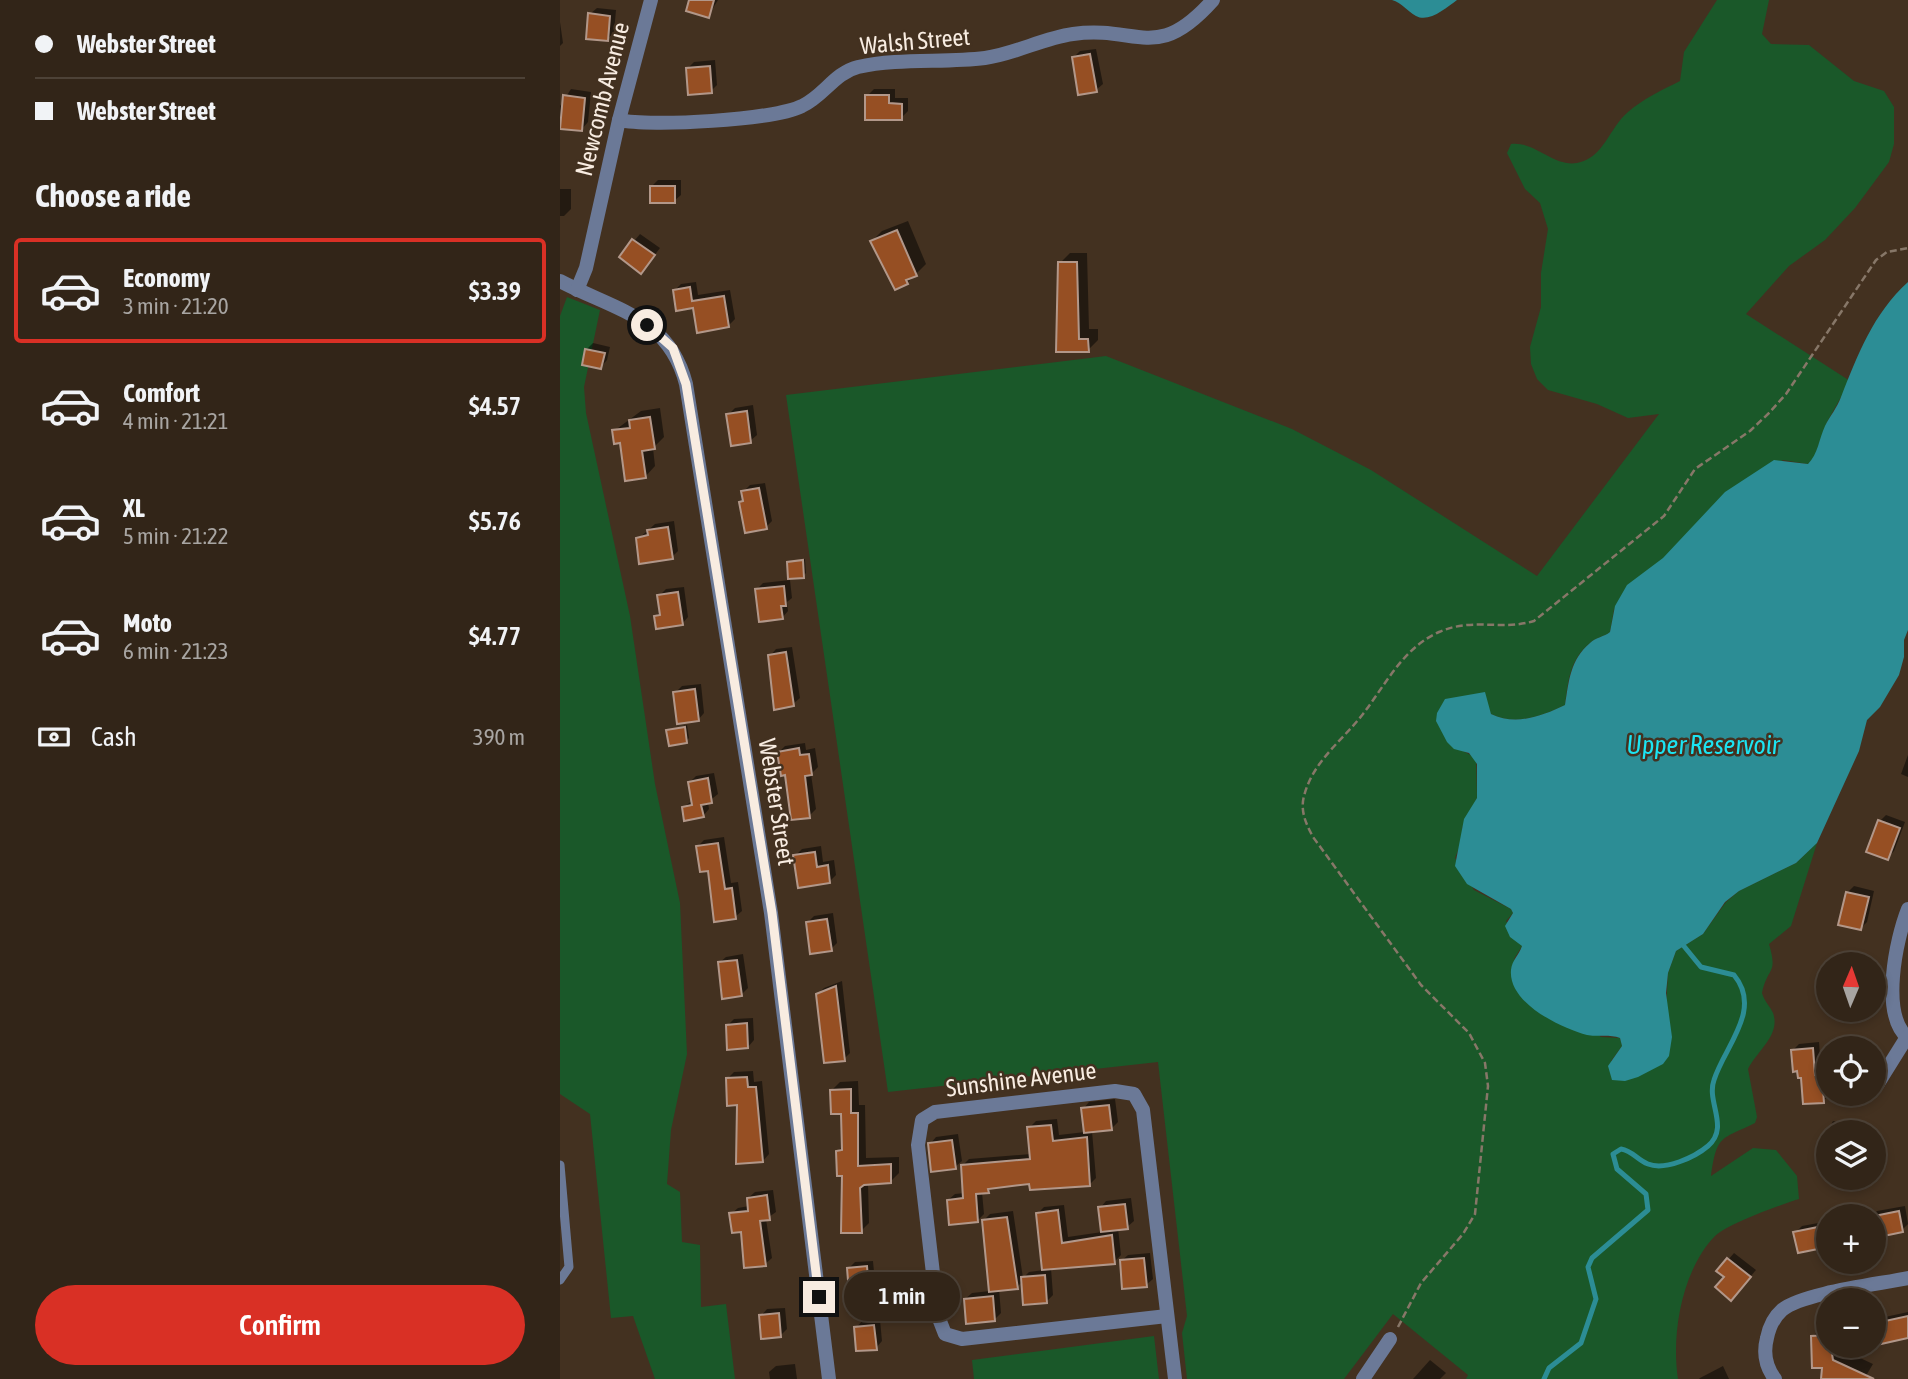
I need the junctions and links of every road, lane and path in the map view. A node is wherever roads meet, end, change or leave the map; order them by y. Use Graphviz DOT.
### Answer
graph roads {
  1 [pos="651,0"];
  2 [pos="1213,0"];
  3 [pos="619,120"];
  4 [pos="1908,248"];
  5 [pos="560,281"];
  6 [pos="578,290"];
  7 [pos="1908,909"];
  8 [pos="1907,1038"];
  9 [pos="1886,1071"];
  10 [pos="560,1165"];
  11 [pos="1908,1278"];
  12 [pos="560,1280"];
  13 [pos="1167,1316"];
  14 [pos="1390,1339"];
  15 [pos="830,1379"];
  16 [pos="1175,1379"];
  17 [pos="1363,1379"];
  18 [pos="1775,1379"];
  1 -- 3 [label="street, Newcomb Avenue"];
  2 -- 3 [label="street, Walsh Street"];
  3 -- 6 [label="street, Newcomb Avenue"];
  4 -- 14 [label="path"];
  5 -- 6 [label="street, Webster Street"];
  6 -- 15 [label="street, Webster Street"];
  7 -- 8 [label="street"];
  8 -- 9 [label="street"];
  10 -- 12 [label="lane"];
  11 -- 18 [label="street"];
  13 -- 13 [label="street, Sunshine Avenue"];
  13 -- 16 [label="street, Sunshine Avenue"];
  14 -- 17 [label="street"];
}
